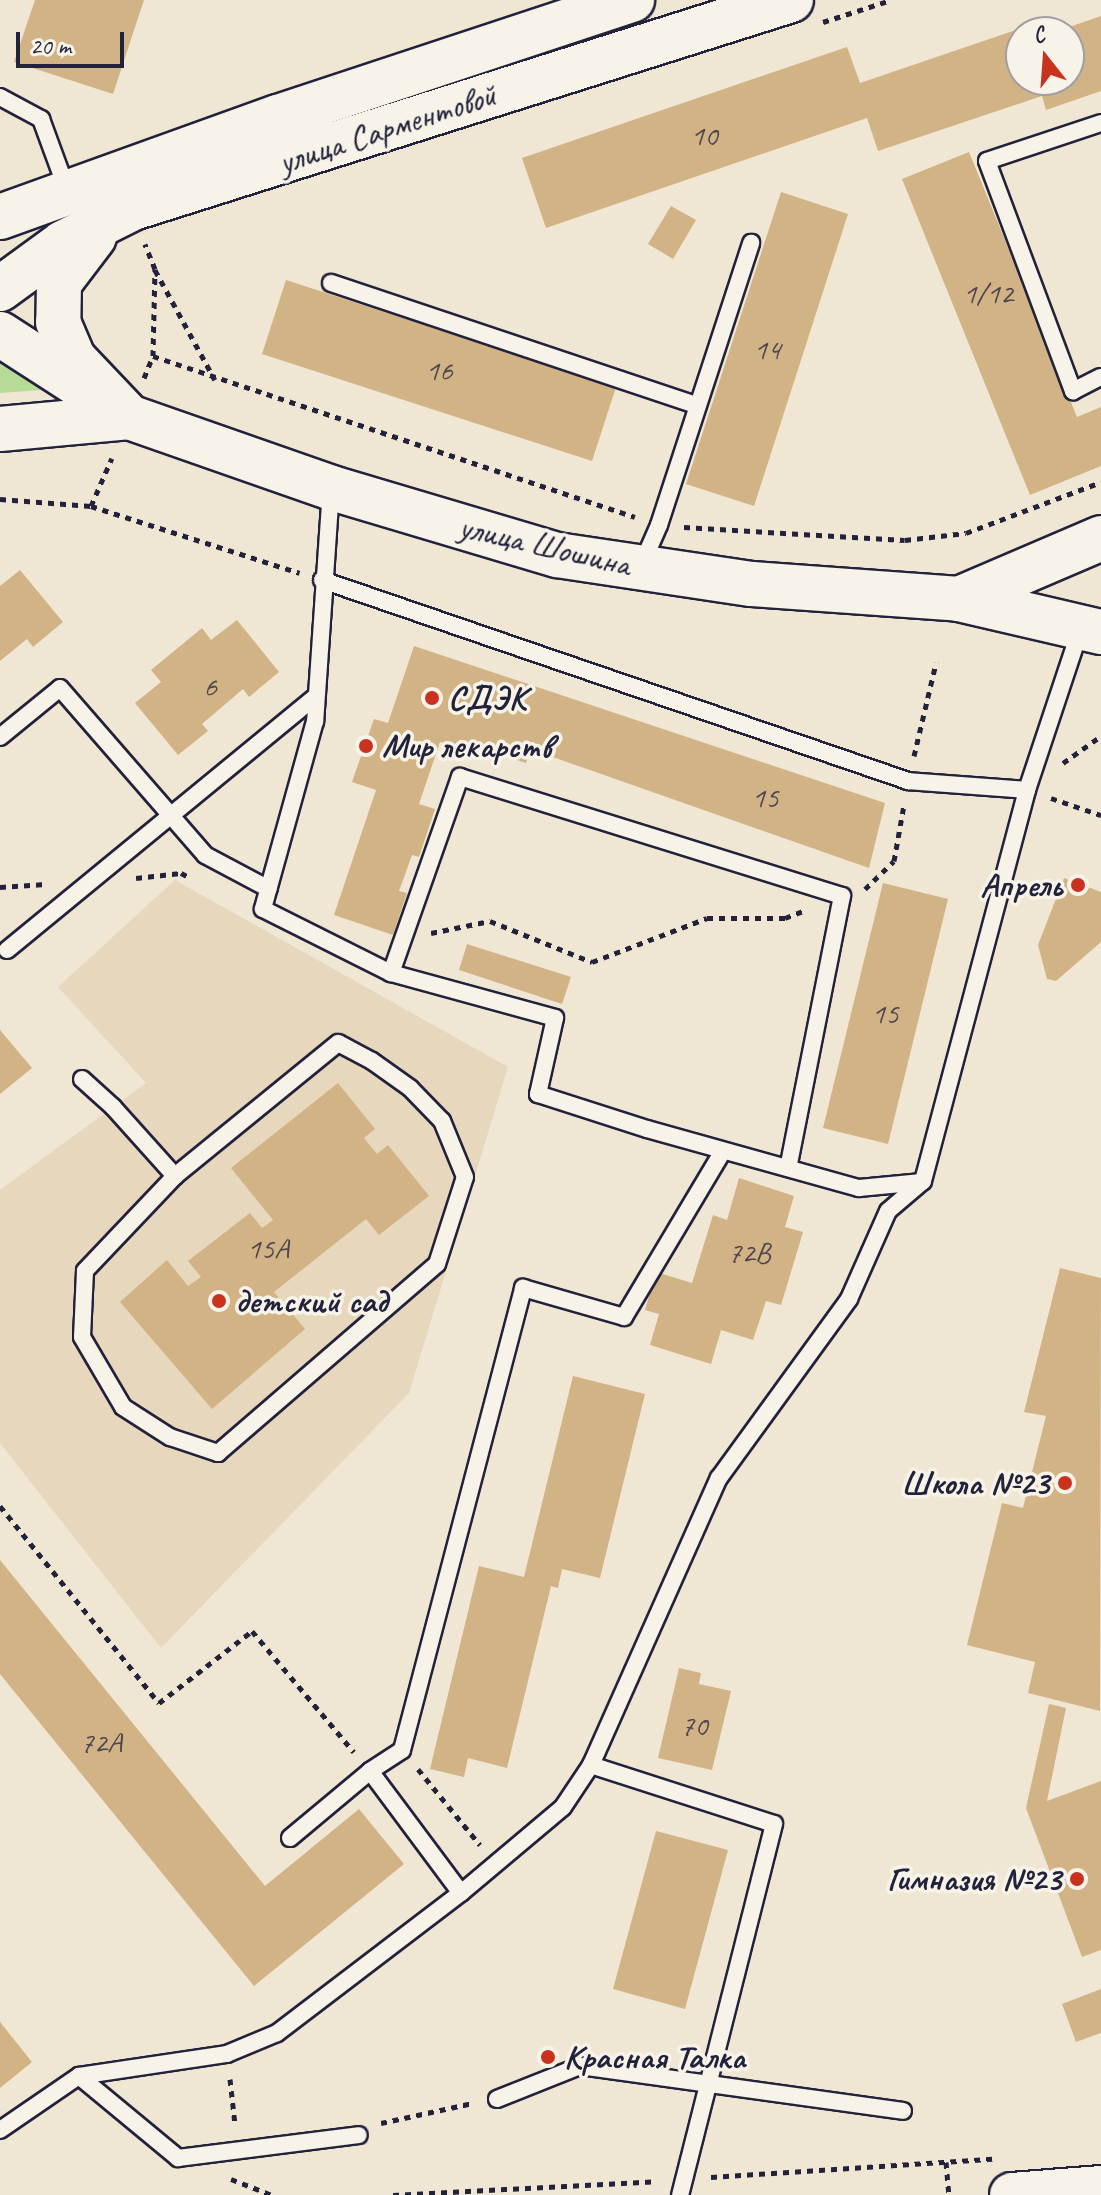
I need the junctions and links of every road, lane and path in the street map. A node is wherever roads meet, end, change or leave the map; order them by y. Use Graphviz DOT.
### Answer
graph roads {
  1 [pos="632,0"];
  2 [pos="791,0"];
  3 [pos="0,97"];
  4 [pos="1101,123"];
  5 [pos="68,193"];
  6 [pos="0,217"];
  7 [pos="138,223"];
  8 [pos="751,243"];
  9 [pos="155,269"];
  10 [pos="331,283"];
  11 [pos="0,289"];
  12 [pos="0,334"];
  13 [pos="153,356"];
  14 [pos="1101,377"];
  15 [pos="215,380"];
  16 [pos="696,405"];
  17 [pos="129,417"];
  18 [pos="0,429"];
  19 [pos="1101,482"];
  20 [pos="332,488"];
  21 [pos="0,499"];
  22 [pos="91,506"];
  23 [pos="659,525"];
  24 [pos="1101,538"];
  25 [pos="641,568"];
  26 [pos="322,580"];
  27 [pos="959,599"];
  28 [pos="1091,629"];
  29 [pos="936,663"];
  30 [pos="316,696"];
  31 [pos="0,737"];
  32 [pos="908,781"];
  33 [pos="1027,790"];
  34 [pos="171,815"];
  35 [pos="1101,815"];
  36 [pos="195,879"];
  37 [pos="89,882"];
  38 [pos="0,887"];
  39 [pos="269,889"];
  40 [pos="842,896"];
  41 [pos="403,940"];
  42 [pos="7,950"];
  43 [pos="391,973"];
  44 [pos="82,1079"];
  45 [pos="723,1151"];
  46 [pos="788,1168"];
  47 [pos="175,1176"];
  48 [pos="923,1181"];
  49 [pos="0,1506"];
  50 [pos="402,1750"];
  51 [pos="591,1765"];
  52 [pos="370,1771"];
  53 [pos="290,1838"];
  54 [pos="495,1865"];
  55 [pos="461,1893"];
  56 [pos="227,2054"];
  57 [pos="79,2076"];
  58 [pos="708,2085"];
  59 [pos="497,2099"];
  60 [pos="903,2111"];
  61 [pos="0,2130"];
  62 [pos="359,2135"];
  63 [pos="238,2150"];
  64 [pos="946,2162"];
  65 [pos="1010,2177"];
  66 [pos="682,2187"];
  67 [pos="1101,2188"];
  68 [pos="393,2195"];
  69 [pos="949,2195"];
  1 -- 5 [label="street, улица Сарментовой"];
  2 -- 7 [label="street, улица Сарментовой"];
  3 -- 5 [label="lane"];
  4 -- 14 [label="lane"];
  5 -- 6 [label="street, улица Сарментовой"];
  7 -- 9 [label="path"];
  7 -- 11 [label="street, улица Сарментовой"];
  7 -- 17 [label="street"];
  8 -- 16 [label="lane"];
  9 -- 13 [label="path"];
  9 -- 15 [label="path"];
  10 -- 16 [label="lane"];
  12 -- 17 [label="street"];
  13 -- 15 [label="path"];
  13 -- 17 [label="path"];
  15 -- 23 [label="path"];
  16 -- 23 [label="lane"];
  17 -- 18 [label="street, улица Шошина"];
  17 -- 20 [label="street, улица Шошина"];
  17 -- 22 [label="path"];
  19 -- 23 [label="path"];
  20 -- 25 [label="street, улица Шошина"];
  20 -- 26 [label="lane"];
  21 -- 22 [label="path"];
  22 -- 26 [label="path"];
  23 -- 25 [label="lane"];
  24 -- 27 [label="street"];
  25 -- 27 [label="street, улица Шошина"];
  26 -- 30 [label="lane"];
  26 -- 32 [label="lane"];
  27 -- 28 [label="street, улица Шошина"];
  28 -- 33 [label="lane"];
  29 -- 32 [label="path"];
  30 -- 34 [label="lane"];
  30 -- 39 [label="lane"];
  31 -- 34 [label="lane"];
  32 -- 33 [label="lane"];
  32 -- 40 [label="path"];
  33 -- 35 [label="path"];
  33 -- 48 [label="lane"];
  34 -- 37 [label="lane"];
  34 -- 39 [label="lane"];
  36 -- 37 [label="path"];
  37 -- 38 [label="path"];
  37 -- 42 [label="lane"];
  39 -- 43 [label="lane"];
  40 -- 41 [label="path"];
  40 -- 41 [label="lane"];
  40 -- 46 [label="lane"];
  41 -- 43 [label="lane"];
  43 -- 45 [label="lane"];
  44 -- 47 [label="lane"];
  45 -- 46 [label="lane"];
  45 -- 50 [label="lane"];
  46 -- 48 [label="lane"];
  47 -- 47 [label="lane"];
  48 -- 51 [label="lane"];
  49 -- 52 [label="path"];
  50 -- 52 [label="lane"];
  50 -- 54 [label="path"];
  51 -- 54 [label="lane"];
  51 -- 58 [label="lane"];
  52 -- 53 [label="lane"];
  52 -- 55 [label="lane"];
  54 -- 55 [label="lane"];
  55 -- 56 [label="lane"];
  56 -- 57 [label="lane"];
  56 -- 63 [label="path"];
  57 -- 61 [label="lane"];
  57 -- 63 [label="lane"];
  58 -- 59 [label="lane"];
  58 -- 60 [label="lane"];
  58 -- 66 [label="lane"];
  59 -- 62 [label="path"];
  62 -- 63 [label="lane"];
  64 -- 65 [label="path"];
  64 -- 66 [label="path"];
  64 -- 69 [label="path"];
  65 -- 67 [label="street"];
  66 -- 68 [label="path"];
}
